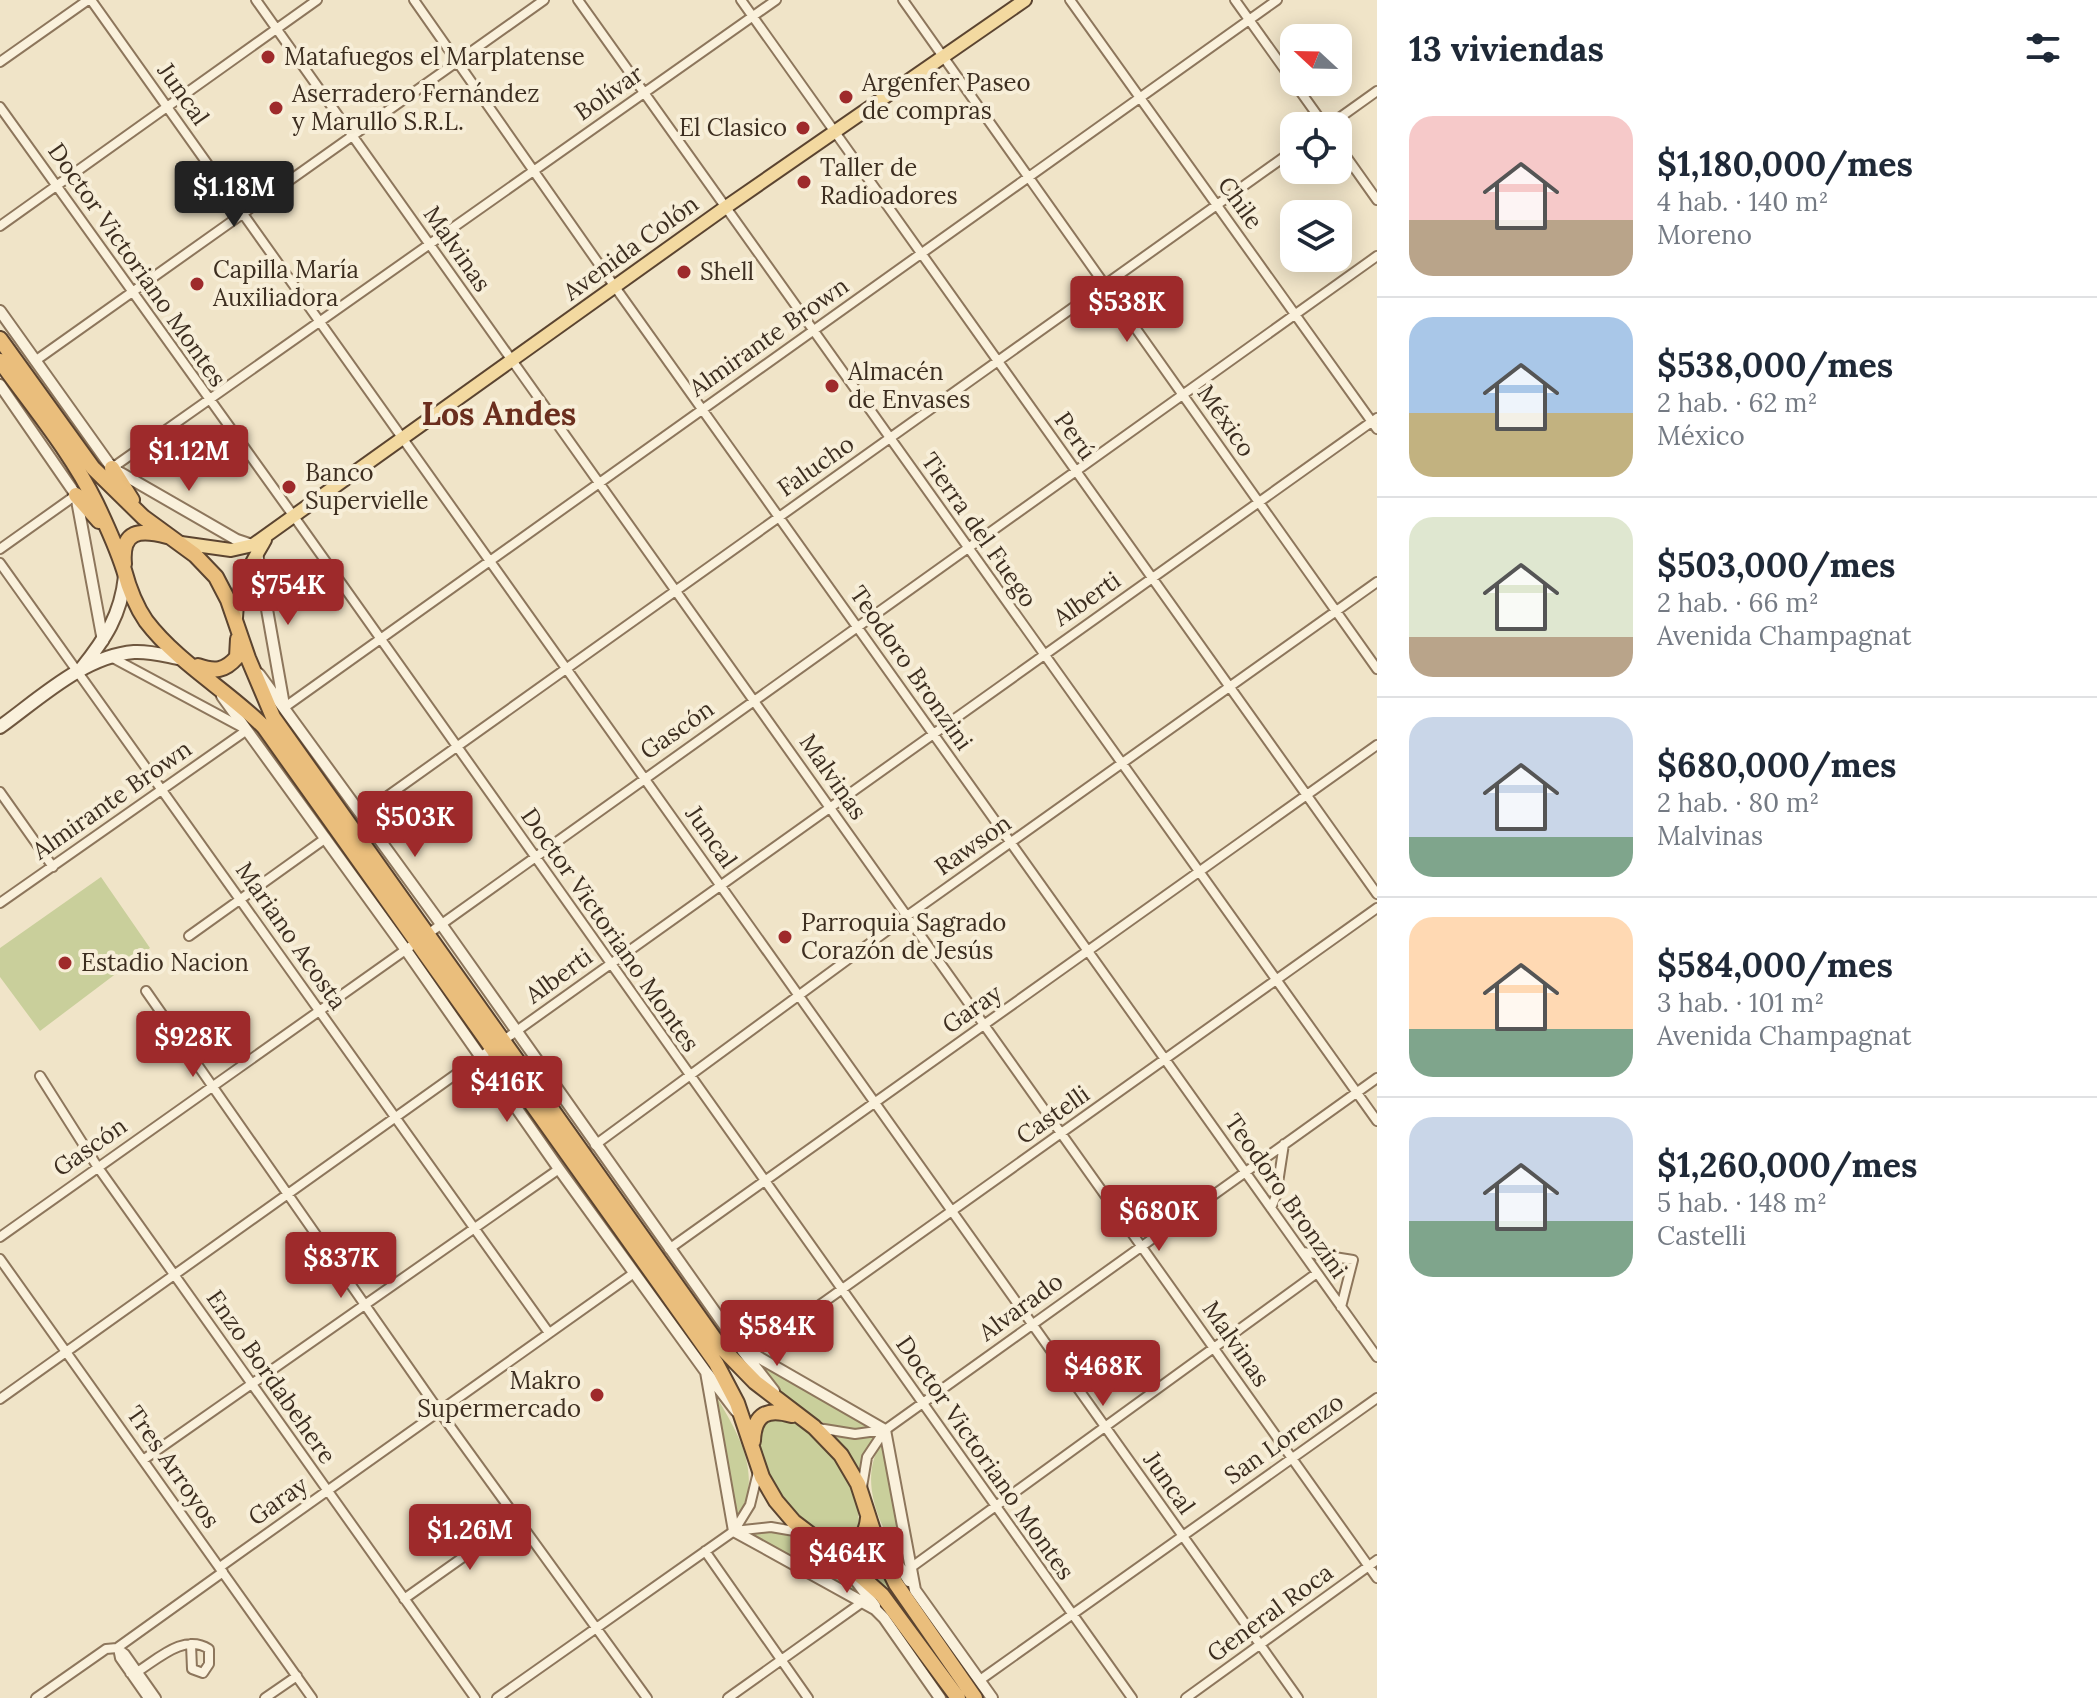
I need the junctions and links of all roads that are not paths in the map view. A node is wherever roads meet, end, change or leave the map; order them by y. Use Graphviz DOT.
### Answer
graph roads {
  1 [pos="90,0"];
  2 [pos="256,0"];
  3 [pos="317,0"];
  4 [pos="414,0"];
  5 [pos="544,0"];
  6 [pos="578,0"];
  7 [pos="741,0"];
  8 [pos="776,0"];
  9 [pos="903,0"];
  10 [pos="1025,0"];
  11 [pos="1070,0"];
  12 [pos="1235,0"];
  13 [pos="1277,0"];
  14 [pos="753,17"];
  15 [pos="1249,20"];
  16 [pos="276,29"];
  17 [pos="943,57"];
  18 [pos="458,61"];
  19 [pos="0,62"];
  20 [pos="1377,91"];
  21 [pos="644,93"];
  22 [pos="1140,98"];
  23 [pos="0,107"];
  24 [pos="167,107"];
  25 [pos="1316,112"];
  26 [pos="1346,112"];
  27 [pos="835,132"];
  28 [pos="352,136"];
  29 [pos="1280,160"];
  30 [pos="1352,165"];
  31 [pos="535,170"];
  32 [pos="1029,177"];
  33 [pos="56,186"];
  34 [pos="1377,200"];
  35 [pos="1217,205"];
  36 [pos="726,207"];
  37 [pos="243,213"];
  38 [pos="0,226"];
  39 [pos="429,244"];
  40 [pos="921,254"];
  41 [pos="1377,256"];
  42 [pos="1105,285"];
  43 [pos="615,287"];
  44 [pos="132,292"];
  45 [pos="0,311"];
  46 [pos="1295,314"];
  47 [pos="320,321"];
  48 [pos="814,331"];
  49 [pos="0,339"];
  50 [pos="512,360"];
  51 [pos="0,361"];
  52 [pos="35,361"];
  53 [pos="998,361"];
  54 [pos="0,387"];
  55 [pos="1182,394"];
  56 [pos="208,400"];
  57 [pos="702,410"];
  58 [pos="1375,423"];
  59 [pos="890,438"];
  60 [pos="404,440"];
  61 [pos="112,468"];
  62 [pos="1075,470"];
  63 [pos="599,483"];
  64 [pos="76,495"];
  65 [pos="1259,502"];
  66 [pos="143,517"];
  67 [pos="779,517"];
  68 [pos="295,518"];
  69 [pos="107,530"];
  70 [pos="176,540"];
  71 [pos="967,547"];
  72 [pos="0,549"];
  73 [pos="255,549"];
  74 [pos="490,561"];
  75 [pos="0,563"];
  76 [pos="124,573"];
  77 [pos="1152,578"];
  78 [pos="1377,582"];
  79 [pos="676,591"];
  80 [pos="1336,611"];
  81 [pos="237,623"];
  82 [pos="856,626"];
  83 [pos="379,640"];
  84 [pos="103,641"];
  85 [pos="1044,655"];
  86 [pos="111,657"];
  87 [pos="248,658"];
  88 [pos="186,662"];
  89 [pos="566,669"];
  90 [pos="1377,669"];
  91 [pos="79,671"];
  92 [pos="211,682"];
  93 [pos="1229,687"];
  94 [pos="753,700"];
  95 [pos="285,707"];
  96 [pos="0,727"];
  97 [pos="247,730"];
  98 [pos="933,734"];
  99 [pos="1377,745"];
  100 [pos="456,747"];
  101 [pos="1121,764"];
  102 [pos="644,778"];
  103 [pos="161,789"];
  104 [pos="0,792"];
  105 [pos="1307,795"];
  106 [pos="830,807"];
  107 [pos="361,815"];
  108 [pos="326,838"];
  109 [pos="1010,843"];
  110 [pos="533,856"];
  111 [pos="53,867"];
  112 [pos="1199,872"];
  113 [pos="720,885"];
  114 [pos="1377,894"];
  115 [pos="240,899"];
  116 [pos="0,903"];
  117 [pos="1377,908"];
  118 [pos="907,916"];
  119 [pos="441,924"];
  120 [pos="189,936"];
  121 [pos="417,942"];
  122 [pos="1088,951"];
  123 [pos="610,964"];
  124 [pos="1275,981"];
  125 [pos="146,991"];
  126 [pos="799,996"];
  127 [pos="319,1011"];
  128 [pos="984,1025"];
  129 [pos="517,1032"];
  130 [pos="492,1049"];
  131 [pos="1165,1059"];
  132 [pos="688,1075"];
  133 [pos="40,1076"];
  134 [pos="1377,1078"];
  135 [pos="212,1086"];
  136 [pos="1355,1093"];
  137 [pos="875,1103"];
  138 [pos="395,1118"];
  139 [pos="1377,1121"];
  140 [pos="1061,1133"];
  141 [pos="1284,1144"];
  142 [pos="595,1145"];
  143 [pos="97,1166"];
  144 [pos="559,1169"];
  145 [pos="1245,1172"];
  146 [pos="764,1181"];
  147 [pos="289,1194"];
  148 [pos="1271,1208"];
  149 [pos="952,1211"];
  150 [pos="474,1229"];
  151 [pos="0,1237"];
  152 [pos="1141,1246"];
  153 [pos="669,1249"];
  154 [pos="1302,1252"];
  155 [pos="0,1259"];
  156 [pos="634,1273"];
  157 [pos="1317,1273"];
  158 [pos="174,1275"];
  159 [pos="841,1290"];
  160 [pos="363,1304"];
  161 [pos="1341,1307"];
  162 [pos="1032,1324"];
  163 [pos="549,1333"];
  164 [pos="739,1346"];
  165 [pos="1214,1347"];
  166 [pos="66,1352"];
  167 [pos="751,1354"];
  168 [pos="1377,1356"];
  169 [pos="706,1372"];
  170 [pos="251,1383"];
  171 [pos="1377,1398"];
  172 [pos="0,1399"];
  173 [pos="922,1403"];
  174 [pos="787,1408"];
  175 [pos="439,1411"];
  176 [pos="805,1422"];
  177 [pos="1105,1426"];
  178 [pos="885,1430"];
  179 [pos="749,1432"];
  180 [pos="756,1457"];
  181 [pos="1292,1458"];
  182 [pos="143,1460"];
  183 [pos="327,1491"];
  184 [pos="864,1501"];
  185 [pos="995,1506"];
  186 [pos="517,1519"];
  187 [pos="872,1526"];
  188 [pos="734,1531"];
  189 [pos="1182,1536"];
  190 [pos="825,1545"];
  191 [pos="705,1551"];
  192 [pos="1373,1563"];
  193 [pos="909,1569"];
  194 [pos="221,1570"];
  195 [pos="1377,1578"];
  196 [pos="918,1596"];
  197 [pos="404,1599"];
  198 [pos="864,1601"];
  199 [pos="1072,1615"];
  200 [pos="884,1618"];
  201 [pos="598,1629"];
  202 [pos="191,1644"];
  203 [pos="1260,1645"];
  204 [pos="117,1648"];
  205 [pos="782,1661"];
  206 [pos="134,1672"];
  207 [pos="297,1676"];
  208 [pos="980,1680"];
  209 [pos="36,1698"];
  210 [pos="148,1698"];
  211 [pos="156,1698"];
  212 [pos="265,1698"];
  213 [pos="312,1698"];
  214 [pos="475,1698"];
  215 [pos="497,1698"];
  216 [pos="647,1698"];
  217 [pos="728,1698"];
  218 [pos="808,1698"];
  219 [pos="940,1698"];
  220 [pos="958,1698"];
  221 [pos="975,1698"];
  222 [pos="992,1698"];
  223 [pos="1132,1698"];
  224 [pos="1186,1698"];
  225 [pos="1298,1698"];
  1 -- 19 [label="street"];
  1 -- 24 [label="street, Juncal"];
  2 -- 16 [label="street, Malvinas"];
  3 -- 16 [label="street"];
  4 -- 18 [label="street, Teodoro Bronzini"];
  5 -- 18 [label="street"];
  6 -- 21 [label="street, Tierra del Fuego"];
  7 -- 14 [label="street, Perú"];
  8 -- 14 [label="street, Bolívar"];
  9 -- 17 [label="street, México"];
  10 -- 17 [label="main road, Avenida Colón"];
  11 -- 22 [label="street, Chile"];
  12 -- 15 [label="street"];
  13 -- 15 [label="street, Almirante Brown"];
  14 -- 21 [label="street, Bolívar"];
  14 -- 27 [label="street, Perú"];
  15 -- 22 [label="street, Almirante Brown"];
  15 -- 25 [label="street"];
  16 -- 24 [label="street"];
  16 -- 28 [label="street, Malvinas"];
  17 -- 27 [label="main road, Avenida Colón"];
  17 -- 32 [label="street, México"];
  18 -- 28 [label="street"];
  18 -- 31 [label="street, Teodoro Bronzini"];
  20 -- 26 [label="street"];
  21 -- 31 [label="street, Bolívar"];
  21 -- 36 [label="street, Tierra del Fuego"];
  22 -- 32 [label="street, Almirante Brown"];
  22 -- 35 [label="street, Chile"];
  23 -- 33 [label="street, Doctor Victoriano Montes"];
  24 -- 33 [label="street"];
  24 -- 37 [label="street, Juncal"];
  27 -- 36 [label="main road, Avenida Colón"];
  27 -- 40 [label="street, Perú"];
  28 -- 37 [label="street"];
  28 -- 39 [label="street, Malvinas"];
  29 -- 35 [label="street, Falucho"];
  30 -- 34 [label="street"];
  31 -- 39 [label="street, Bolívar"];
  31 -- 43 [label="street, Teodoro Bronzini"];
  32 -- 40 [label="street, Almirante Brown"];
  32 -- 42 [label="street, México"];
  33 -- 38 [label="street"];
  33 -- 44 [label="street, Doctor Victoriano Montes"];
  35 -- 42 [label="street, Falucho"];
  35 -- 46 [label="street, Chile"];
  36 -- 43 [label="main road, Avenida Colón"];
  36 -- 48 [label="street, Tierra del Fuego"];
  37 -- 44 [label="street"];
  37 -- 47 [label="street, Juncal"];
  39 -- 47 [label="street, Bolívar"];
  39 -- 50 [label="street, Malvinas"];
  40 -- 48 [label="street, Almirante Brown"];
  40 -- 53 [label="street, Perú"];
  41 -- 46 [label="street, Gascón"];
  42 -- 53 [label="street, Falucho"];
  42 -- 55 [label="street, México"];
  43 -- 50 [label="main road, Avenida Colón"];
  43 -- 57 [label="street, Teodoro Bronzini"];
  44 -- 52 [label="street"];
  44 -- 56 [label="street, Doctor Victoriano Montes"];
  45 -- 52 [label="street"];
  46 -- 55 [label="street, Gascón"];
  46 -- 58 [label="street, Chile"];
  47 -- 56 [label="street, Bolívar"];
  47 -- 60 [label="street, Juncal"];
  48 -- 57 [label="street, Almirante Brown"];
  48 -- 59 [label="street, Tierra del Fuego"];
  49 -- 66 [label="highway"];
  50 -- 60 [label="main road, Avenida Colón"];
  50 -- 63 [label="street, Malvinas"];
  51 -- 69 [label="highway"];
  52 -- 61 [label="street"];
  53 -- 59 [label="street, Falucho"];
  53 -- 62 [label="street, Perú"];
  54 -- 64 [label="street"];
  55 -- 62 [label="street, Gascón"];
  55 -- 65 [label="street, México"];
  56 -- 61 [label="street, Bolívar"];
  56 -- 68 [label="street, Doctor Victoriano Montes"];
  57 -- 63 [label="street, Almirante Brown"];
  57 -- 67 [label="street, Teodoro Bronzini"];
  58 -- 65 [label="street, Alberti"];
  59 -- 67 [label="street, Falucho"];
  59 -- 71 [label="street, Tierra del Fuego"];
  60 -- 68 [label="main road, Avenida Colón"];
  60 -- 74 [label="street, Juncal"];
  61 -- 66 [label="highway"];
  61 -- 73 [label="street"];
  62 -- 71 [label="street, Gascón"];
  62 -- 77 [label="street, Perú"];
  63 -- 74 [label="street, Almirante Brown"];
  63 -- 79 [label="street, Malvinas"];
  64 -- 69 [label="highway"];
  64 -- 72 [label="street"];
  64 -- 84 [label="street"];
  65 -- 77 [label="street, Alberti"];
  65 -- 80 [label="street, México"];
  66 -- 70 [label="highway"];
  67 -- 79 [label="street, Falucho"];
  67 -- 82 [label="street, Teodoro Bronzini"];
  68 -- 73 [label="main road, Avenida Colón"];
  68 -- 83 [label="street, Doctor Victoriano Montes"];
  69 -- 76 [label="highway"];
  70 -- 73 [label="main road, Avenida Colón"];
  70 -- 76 [label="highway, Avenida Colón"];
  70 -- 81 [label="highway"];
  71 -- 82 [label="street, Gascón"];
  71 -- 85 [label="street, Tierra del Fuego"];
  73 -- 81 [label="main road, Avenida Colón"];
  73 -- 95 [label="street"];
  74 -- 83 [label="street, Almirante Brown"];
  74 -- 89 [label="street, Juncal"];
  75 -- 91 [label="street, Mariano Acosta"];
  76 -- 84 [label="main road, Avenida Colón"];
  76 -- 88 [label="highway"];
  77 -- 85 [label="street, Alberti"];
  77 -- 93 [label="street, Perú"];
  78 -- 80 [label="street, Rawson"];
  79 -- 89 [label="street, Falucho"];
  79 -- 94 [label="street, Malvinas"];
  80 -- 90 [label="street, México"];
  80 -- 93 [label="street, Rawson"];
  81 -- 87 [label="highway"];
  81 -- 88 [label="highway, Avenida Colón"];
  82 -- 94 [label="street, Gascón"];
  82 -- 98 [label="street, Teodoro Bronzini"];
  83 -- 95 [label="street, Almirante Brown"];
  83 -- 100 [label="street, Doctor Victoriano Montes"];
  84 -- 91 [label="main road, Avenida Colón"];
  85 -- 98 [label="street, Alberti"];
  85 -- 101 [label="street, Tierra del Fuego"];
  86 -- 88 [label="main road, Avenida Colón"];
  86 -- 91 [label="main road, Avenida Colón"];
  86 -- 97 [label="street"];
  87 -- 95 [label="street"];
  87 -- 121 [label="highway"];
  88 -- 92 [label="highway"];
  89 -- 100 [label="street, Falucho"];
  89 -- 102 [label="street, Juncal"];
  91 -- 96 [label="main road, Avenida Colón"];
  91 -- 103 [label="street, Mariano Acosta"];
  92 -- 97 [label="street"];
  92 -- 121 [label="highway"];
  93 -- 101 [label="street, Rawson"];
  93 -- 105 [label="street, Perú"];
  94 -- 102 [label="street, Gascón"];
  94 -- 106 [label="street, Malvinas"];
  95 -- 107 [label="street"];
  97 -- 103 [label="street, Almirante Brown"];
  97 -- 108 [label="street"];
  98 -- 106 [label="street, Alberti"];
  98 -- 109 [label="street, Teodoro Bronzini"];
  99 -- 105 [label="street, Garay"];
  100 -- 107 [label="street, Falucho"];
  100 -- 110 [label="street, Doctor Victoriano Montes"];
  101 -- 109 [label="street, Rawson"];
  101 -- 112 [label="street, Tierra del Fuego"];
  102 -- 110 [label="street, Gascón"];
  102 -- 113 [label="street, Juncal"];
  103 -- 111 [label="street, Almirante Brown"];
  103 -- 115 [label="street, Mariano Acosta"];
  104 -- 111 [label="street"];
  105 -- 112 [label="street, Garay"];
  105 -- 114 [label="street, Perú"];
  106 -- 113 [label="street, Alberti"];
  106 -- 118 [label="street, Malvinas"];
  107 -- 119 [label="street"];
  108 -- 115 [label="street"];
  108 -- 121 [label="street"];
  109 -- 118 [label="street, Rawson"];
  109 -- 122 [label="street, Teodoro Bronzini"];
  110 -- 119 [label="street, Gascón"];
  110 -- 123 [label="street, Doctor Victoriano Montes"];
  111 -- 116 [label="street, Almirante Brown"];
  112 -- 122 [label="street, Garay"];
  112 -- 124 [label="street, Tierra del Fuego"];
  113 -- 123 [label="street, Alberti"];
  113 -- 126 [label="street, Juncal"];
  115 -- 120 [label="street"];
  115 -- 127 [label="street, Mariano Acosta"];
  117 -- 124 [label="street, Castelli"];
  118 -- 126 [label="street, Rawson"];
  118 -- 128 [label="street, Malvinas"];
  119 -- 121 [label="street, Gascón"];
  119 -- 129 [label="street"];
  121 -- 127 [label="street, Gascón"];
  121 -- 130 [label="highway"];
  121 -- 130 [label="street"];
  122 -- 128 [label="street, Garay"];
  122 -- 131 [label="street, Teodoro Bronzini"];
  123 -- 129 [label="street, Alberti"];
  123 -- 132 [label="street, Doctor Victoriano Montes"];
  124 -- 131 [label="street, Castelli"];
  124 -- 136 [label="street, Tierra del Fuego"];
  125 -- 135 [label="street"];
  126 -- 132 [label="street, Rawson"];
  126 -- 137 [label="street, Juncal"];
  127 -- 135 [label="street, Gascón"];
  127 -- 138 [label="street, Mariano Acosta"];
  128 -- 137 [label="street, Garay"];
  128 -- 140 [label="street, Malvinas"];
  129 -- 130 [label="street, Alberti"];
  129 -- 142 [label="street"];
  130 -- 138 [label="street, Alberti"];
  130 -- 144 [label="street"];
  130 -- 174 [label="highway"];
  130 -- 179 [label="highway"];
  131 -- 140 [label="street, Castelli"];
  131 -- 145 [label="street, Teodoro Bronzini"];
  132 -- 142 [label="street, Rawson"];
  132 -- 146 [label="street, Doctor Victoriano Montes"];
  133 -- 143 [label="street, Enzo Bordabehere"];
  134 -- 136 [label="street, Alvarado"];
  135 -- 143 [label="street, Gascón"];
  135 -- 147 [label="street"];
  136 -- 139 [label="street, Tierra del Fuego"];
  136 -- 141 [label="street, Alvarado"];
  137 -- 146 [label="street, Garay"];
  137 -- 149 [label="street, Juncal"];
  138 -- 147 [label="street, Alberti"];
  138 -- 150 [label="street, Mariano Acosta"];
  140 -- 149 [label="street, Castelli"];
  140 -- 152 [label="street, Malvinas"];
  141 -- 145 [label="street, Alvarado"];
  141 -- 148 [label="street"];
  142 -- 153 [label="street"];
  143 -- 151 [label="street, Gascón"];
  143 -- 158 [label="street, Enzo Bordabehere"];
  144 -- 150 [label="street"];
  144 -- 156 [label="street"];
  145 -- 148 [label="street, Teodoro Bronzini"];
  145 -- 152 [label="street, Alvarado"];
  146 -- 153 [label="street, Garay"];
  146 -- 159 [label="street, Doctor Victoriano Montes"];
  147 -- 158 [label="street, Alberti"];
  147 -- 160 [label="street"];
  148 -- 154 [label="street, Teodoro Bronzini"];
  149 -- 159 [label="street, Castelli"];
  149 -- 162 [label="street, Juncal"];
  150 -- 160 [label="street"];
  150 -- 163 [label="street, Mariano Acosta"];
  152 -- 162 [label="street, Alvarado"];
  152 -- 165 [label="street, Malvinas"];
  153 -- 164 [label="street"];
  154 -- 157 [label="street, Teodoro Bronzini"];
  154 -- 161 [label="street"];
  155 -- 166 [label="street, Tres Arroyos"];
  156 -- 163 [label="street, Garay"];
  156 -- 169 [label="street"];
  157 -- 161 [label="street, Teodoro Bronzini"];
  157 -- 165 [label="street"];
  158 -- 166 [label="street, Alberti"];
  158 -- 170 [label="street, Enzo Bordabehere"];
  159 -- 167 [label="street, Castelli"];
  159 -- 173 [label="street, Doctor Victoriano Montes"];
  160 -- 170 [label="street"];
  160 -- 175 [label="street"];
  161 -- 168 [label="street, Teodoro Bronzini"];
  162 -- 173 [label="street, Alvarado"];
  162 -- 177 [label="street, Juncal"];
  163 -- 175 [label="street, Garay"];
  164 -- 167 [label="street"];
  164 -- 174 [label="street"];
  165 -- 177 [label="street"];
  165 -- 181 [label="street, Malvinas"];
  166 -- 172 [label="street, Alberti"];
  166 -- 182 [label="street, Tres Arroyos"];
  167 -- 178 [label="street"];
  169 -- 179 [label="street"];
  169 -- 188 [label="street"];
  170 -- 182 [label="street"];
  170 -- 183 [label="street, Enzo Bordabehere"];
  171 -- 181 [label="street, San Lorenzo"];
  173 -- 178 [label="street, Alvarado"];
  173 -- 185 [label="street, Doctor Victoriano Montes"];
  174 -- 176 [label="highway"];
  175 -- 183 [label="street, Garay"];
  175 -- 186 [label="street"];
  176 -- 178 [label="street"];
  176 -- 180 [label="highway"];
  176 -- 184 [label="highway"];
  177 -- 185 [label="street"];
  177 -- 189 [label="street, Juncal"];
  178 -- 184 [label="street, Alvarado"];
  178 -- 193 [label="street"];
  179 -- 180 [label="highway"];
  180 -- 188 [label="street"];
  180 -- 190 [label="highway"];
  181 -- 189 [label="street, San Lorenzo"];
  181 -- 192 [label="street, Malvinas"];
  182 -- 194 [label="street, Tres Arroyos"];
  183 -- 194 [label="street, Garay"];
  183 -- 197 [label="street, Enzo Bordabehere"];
  184 -- 187 [label="highway"];
  184 -- 190 [label="highway"];
  185 -- 193 [label="street"];
  185 -- 199 [label="street, Doctor Victoriano Montes"];
  186 -- 197 [label="street"];
  186 -- 201 [label="street"];
  187 -- 196 [label="street"];
  187 -- 221 [label="highway"];
  188 -- 190 [label="street"];
  188 -- 191 [label="street"];
  188 -- 198 [label="street"];
  189 -- 199 [label="street, San Lorenzo"];
  189 -- 203 [label="street, Juncal"];
  190 -- 200 [label="street"];
  190 -- 220 [label="highway"];
  191 -- 201 [label="street"];
  191 -- 205 [label="street"];
  192 -- 195 [label="street, Malvinas"];
  192 -- 203 [label="street, General Roca"];
  193 -- 196 [label="street"];
  194 -- 204 [label="street, Garay"];
  194 -- 207 [label="street, Tres Arroyos"];
  196 -- 208 [label="street"];
  197 -- 214 [label="street, Enzo Bordabehere"];
  198 -- 200 [label="street"];
  198 -- 205 [label="street"];
  199 -- 208 [label="street, San Lorenzo"];
  199 -- 223 [label="street, Doctor Victoriano Montes"];
  200 -- 219 [label="street"];
  201 -- 215 [label="street"];
  201 -- 216 [label="street"];
  202 -- 206 [label="street"];
  203 -- 224 [label="street, General Roca"];
  203 -- 225 [label="street, Juncal"];
  204 -- 206 [label="street"];
  204 -- 209 [label="street, Garay"];
  205 -- 217 [label="street"];
  205 -- 218 [label="street"];
  206 -- 210 [label="street"];
  206 -- 211 [label="street"];
  207 -- 212 [label="street"];
  207 -- 213 [label="street, Tres Arroyos"];
  208 -- 222 [label="street"];
}
